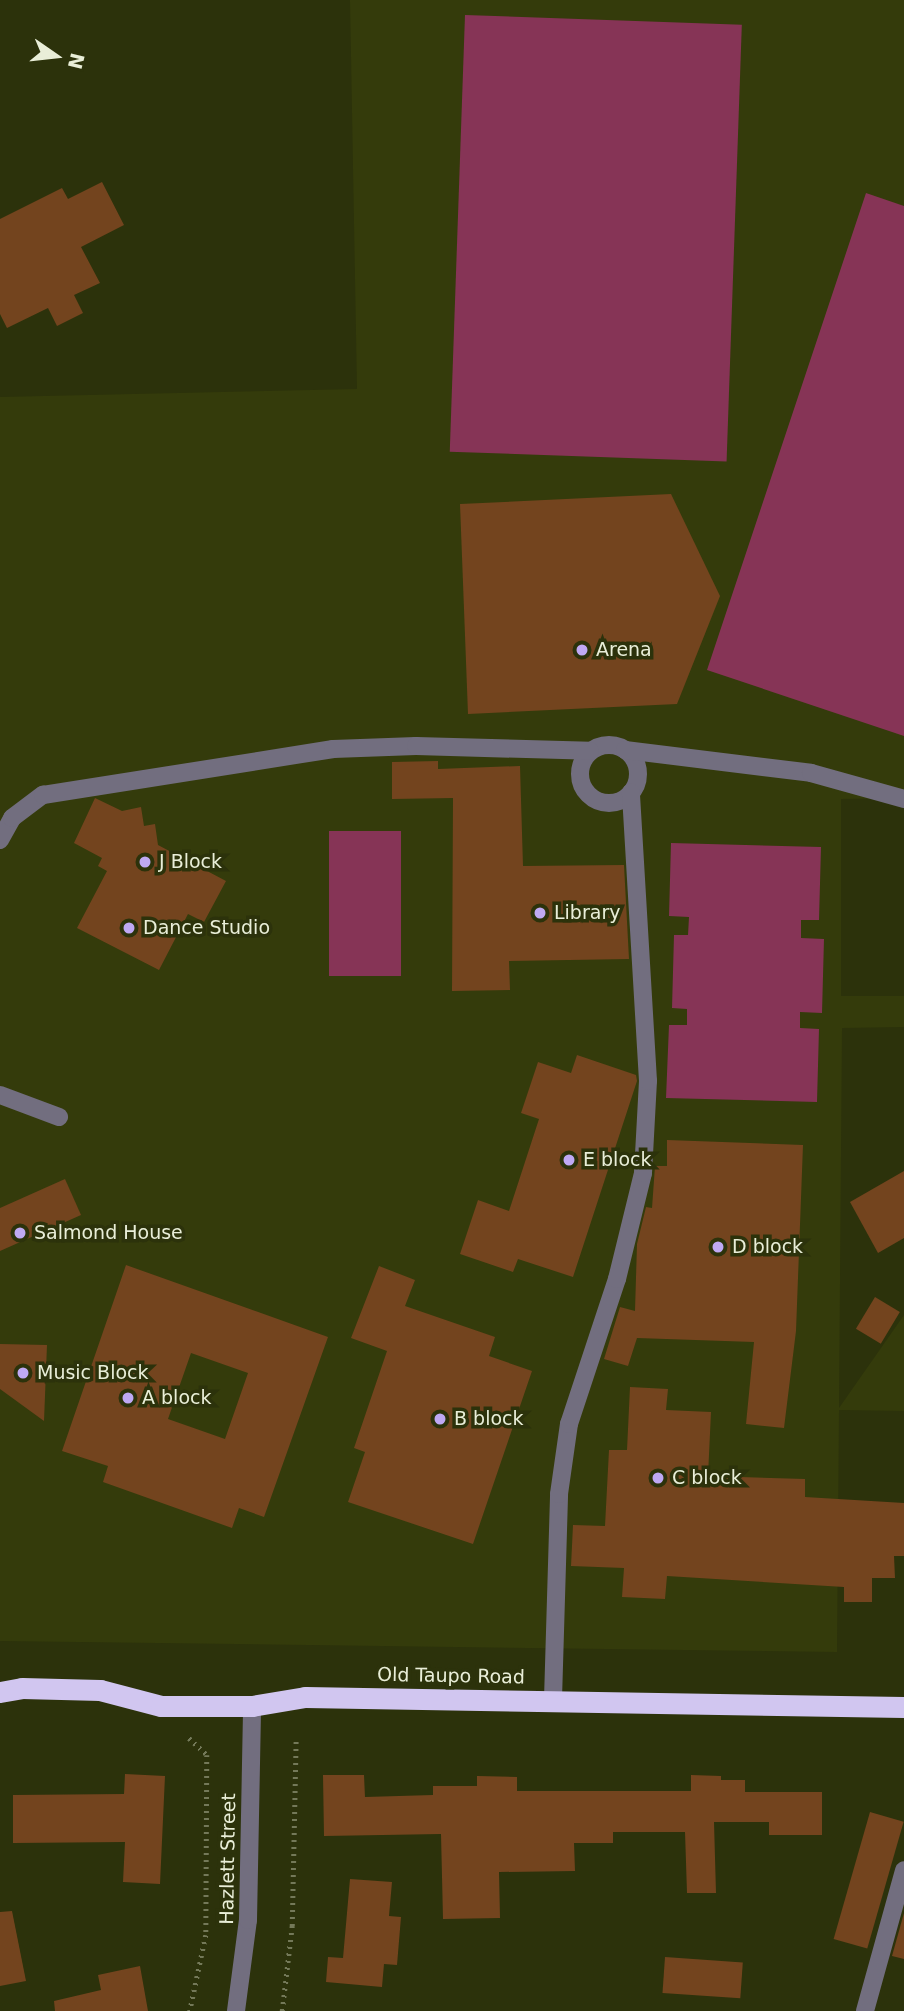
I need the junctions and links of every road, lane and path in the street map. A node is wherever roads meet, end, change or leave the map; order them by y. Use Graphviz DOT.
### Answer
graph roads {
  1 [pos="625,750"];
  2 [pos="590,751"];
  3 [pos="631,793"];
  4 [pos="904,799"];
  5 [pos="0,840"];
  6 [pos="0,1096"];
  7 [pos="59,1117"];
  8 [pos="0,1692"];
  9 [pos="553,1699"];
  10 [pos="252,1706"];
  11 [pos="904,1707"];
  12 [pos="296,1737"];
  13 [pos="190,1738"];
  14 [pos="904,1870"];
  15 [pos="190,2011"];
  16 [pos="236,2011"];
  17 [pos="282,2011"];
  18 [pos="864,2011"];
  1 -- 2 [label="street"];
  1 -- 3 [label="street"];
  1 -- 4 [label="street"];
  2 -- 3 [label="street"];
  2 -- 5 [label="street"];
  3 -- 9 [label="street"];
  6 -- 7 [label="street"];
  8 -- 10 [label="highway, Old Taupo Road"];
  9 -- 10 [label="highway, Old Taupo Road"];
  9 -- 11 [label="highway, Old Taupo Road"];
  10 -- 16 [label="street, Hazlett Street"];
  12 -- 17 [label="path"];
  13 -- 15 [label="path"];
  14 -- 18 [label="street"];
}
